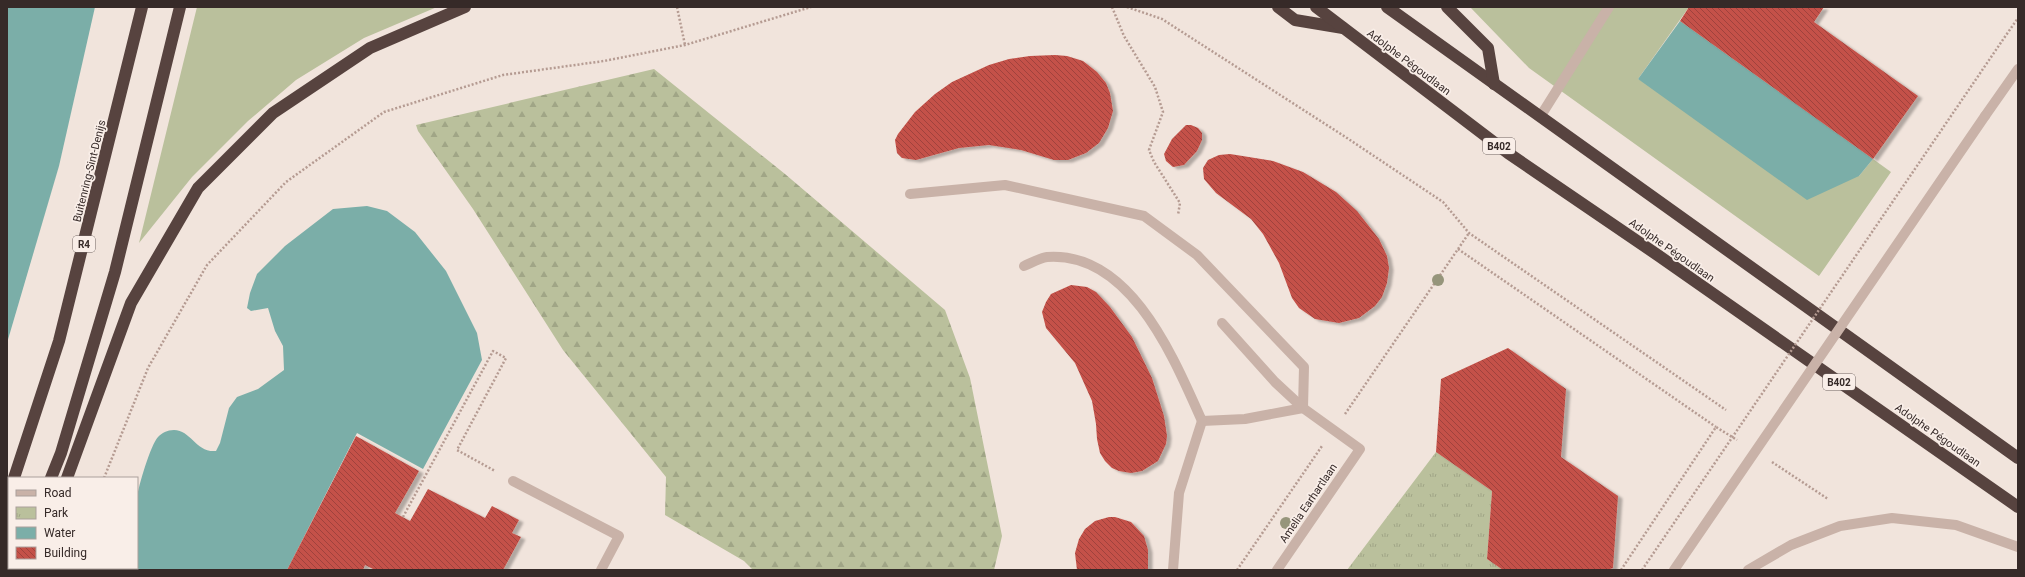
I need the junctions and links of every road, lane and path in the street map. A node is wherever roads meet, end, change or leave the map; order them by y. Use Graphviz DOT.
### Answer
graph roads {
  1 [pos="142,7"];
  2 [pos="180,7"];
  3 [pos="465,7"];
  4 [pos="677,7"];
  5 [pos="811,7"];
  6 [pos="1112,7"];
  7 [pos="1127,7"];
  8 [pos="1278,7"];
  9 [pos="1316,7"];
  10 [pos="1386,7"];
  11 [pos="1447,7"];
  12 [pos="1609,7"];
  13 [pos="2018,18"];
  14 [pos="1344,28"];
  15 [pos="685,45"];
  16 [pos="2018,68"];
  17 [pos="1494,84"];
  18 [pos="1540,117"];
  19 [pos="910,194"];
  20 [pos="1469,233"];
  21 [pos="1175,240"];
  22 [pos="1458,249"];
  23 [pos="1024,266"];
  24 [pos="1222,323"];
  25 [pos="1303,408"];
  26 [pos="1726,410"];
  27 [pos="1202,421"];
  28 [pos="1716,427"];
  29 [pos="1334,429"];
  30 [pos="1742,443"];
  31 [pos="2018,458"];
  32 [pos="1767,459"];
  33 [pos="14,477"];
  34 [pos="51,477"];
  35 [pos="67,477"];
  36 [pos="104,477"];
  37 [pos="513,481"];
  38 [pos="1828,499"];
  39 [pos="2018,507"];
  40 [pos="403,517"];
  41 [pos="2018,547"];
  42 [pos="601,570"];
  43 [pos="1173,570"];
  44 [pos="1237,570"];
  45 [pos="1277,570"];
  46 [pos="1621,570"];
  47 [pos="1642,570"];
  48 [pos="1674,570"];
  49 [pos="1748,570"];
  1 -- 33 [label="highway, Buitenring-Sint-Denijs / R4"];
  2 -- 34 [label="highway"];
  3 -- 35 [label="highway"];
  4 -- 15 [label="path"];
  5 -- 15 [label="path"];
  6 -- 21 [label="path"];
  7 -- 20 [label="path"];
  8 -- 14 [label="highway"];
  9 -- 14 [label="highway, Adolphe Pégoudlaan / B402"];
  10 -- 17 [label="highway"];
  11 -- 17 [label="highway"];
  12 -- 18 [label="street"];
  13 -- 47 [label="path, bridge"];
  14 -- 39 [label="highway, Adolphe Pégoudlaan / B402"];
  15 -- 36 [label="path"];
  16 -- 48 [label="street, bridge"];
  17 -- 18 [label="highway"];
  18 -- 31 [label="highway"];
  19 -- 21 [label="street"];
  20 -- 22 [label="path"];
  20 -- 26 [label="path"];
  21 -- 25 [label="street"];
  22 -- 28 [label="path"];
  22 -- 29 [label="path"];
  23 -- 27 [label="street"];
  24 -- 25 [label="street"];
  25 -- 27 [label="street"];
  25 -- 29 [label="street"];
  27 -- 43 [label="street"];
  28 -- 30 [label="path"];
  28 -- 46 [label="path"];
  29 -- 44 [label="path"];
  29 -- 45 [label="street, Amelia Earhartlaan"];
  32 -- 38 [label="path"];
  37 -- 40 [label="path"];
  37 -- 42 [label="street"];
  41 -- 49 [label="street"];
}
